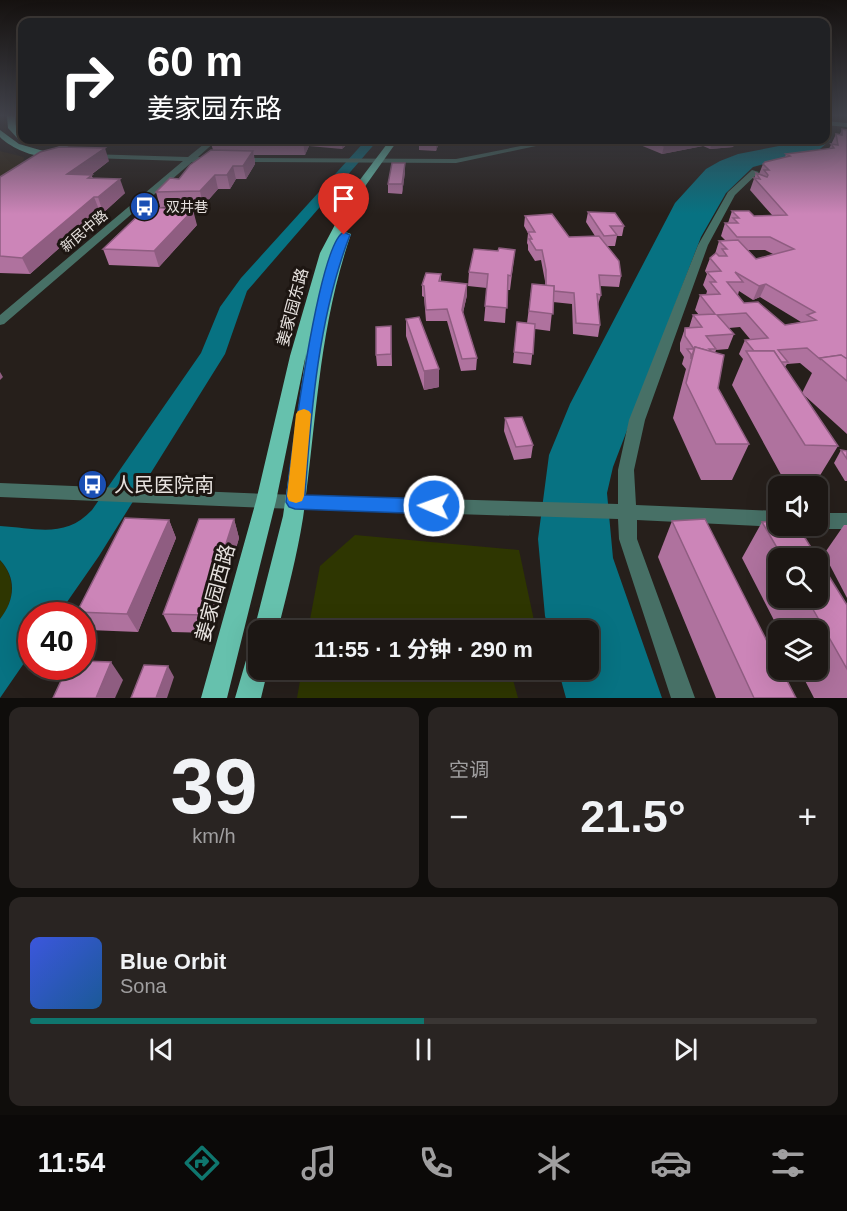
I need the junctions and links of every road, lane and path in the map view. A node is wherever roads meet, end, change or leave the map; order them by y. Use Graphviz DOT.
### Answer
graph roads {
  1 [pos="21,149"];
  2 [pos="46,149"];
  3 [pos="60,149"];
  4 [pos="203,149"];
  5 [pos="387,149"];
  6 [pos="391,149"];
  7 [pos="518,149"];
  8 [pos="54,152"];
  9 [pos="74,155"];
  10 [pos="86,155"];
  11 [pos="191,159"];
  12 [pos="376,161"];
  13 [pos="34,165"];
  14 [pos="755,172"];
  15 [pos="0,321"];
  16 [pos="0,490"];
  17 [pos="266,501"];
  18 [pos="295,502"];
  19 [pos="618,512"];
  20 [pos="768,519"];
  21 [pos="828,520"];
  22 [pos="847,521"];
  23 [pos="269,620"];
  24 [pos="253,680"];
  25 [pos="214,698"];
  26 [pos="248,698"];
  27 [pos="683,698"];
  1 -- 8 [label="main road"];
  2 -- 8 [label="main road"];
  3 -- 8 [label="street"];
  4 -- 11 [label="street, 新民中路"];
  5 -- 12 [label="main road, 姜家园东路"];
  6 -- 12 [label="main road, 姜家园东路"];
  7 -- 12 [label="street"];
  8 -- 9 [label="street"];
  8 -- 13 [label="street"];
  10 -- 11 [label="street"];
  11 -- 12 [label="street"];
  11 -- 15 [label="street, 新民中路"];
  12 -- 17 [label="main road, 姜家园东路"];
  12 -- 18 [label="main road, 姜家园东路"];
  14 -- 19 [label="street"];
  16 -- 17 [label="street"];
  17 -- 18 [label="street"];
  17 -- 25 [label="main road, 姜家园西路"];
  18 -- 19 [label="street"];
  18 -- 23 [label="main road"];
  19 -- 20 [label="street"];
  19 -- 27 [label="street"];
  21 -- 22 [label="street"];
  24 -- 26 [label="main road"];
}
